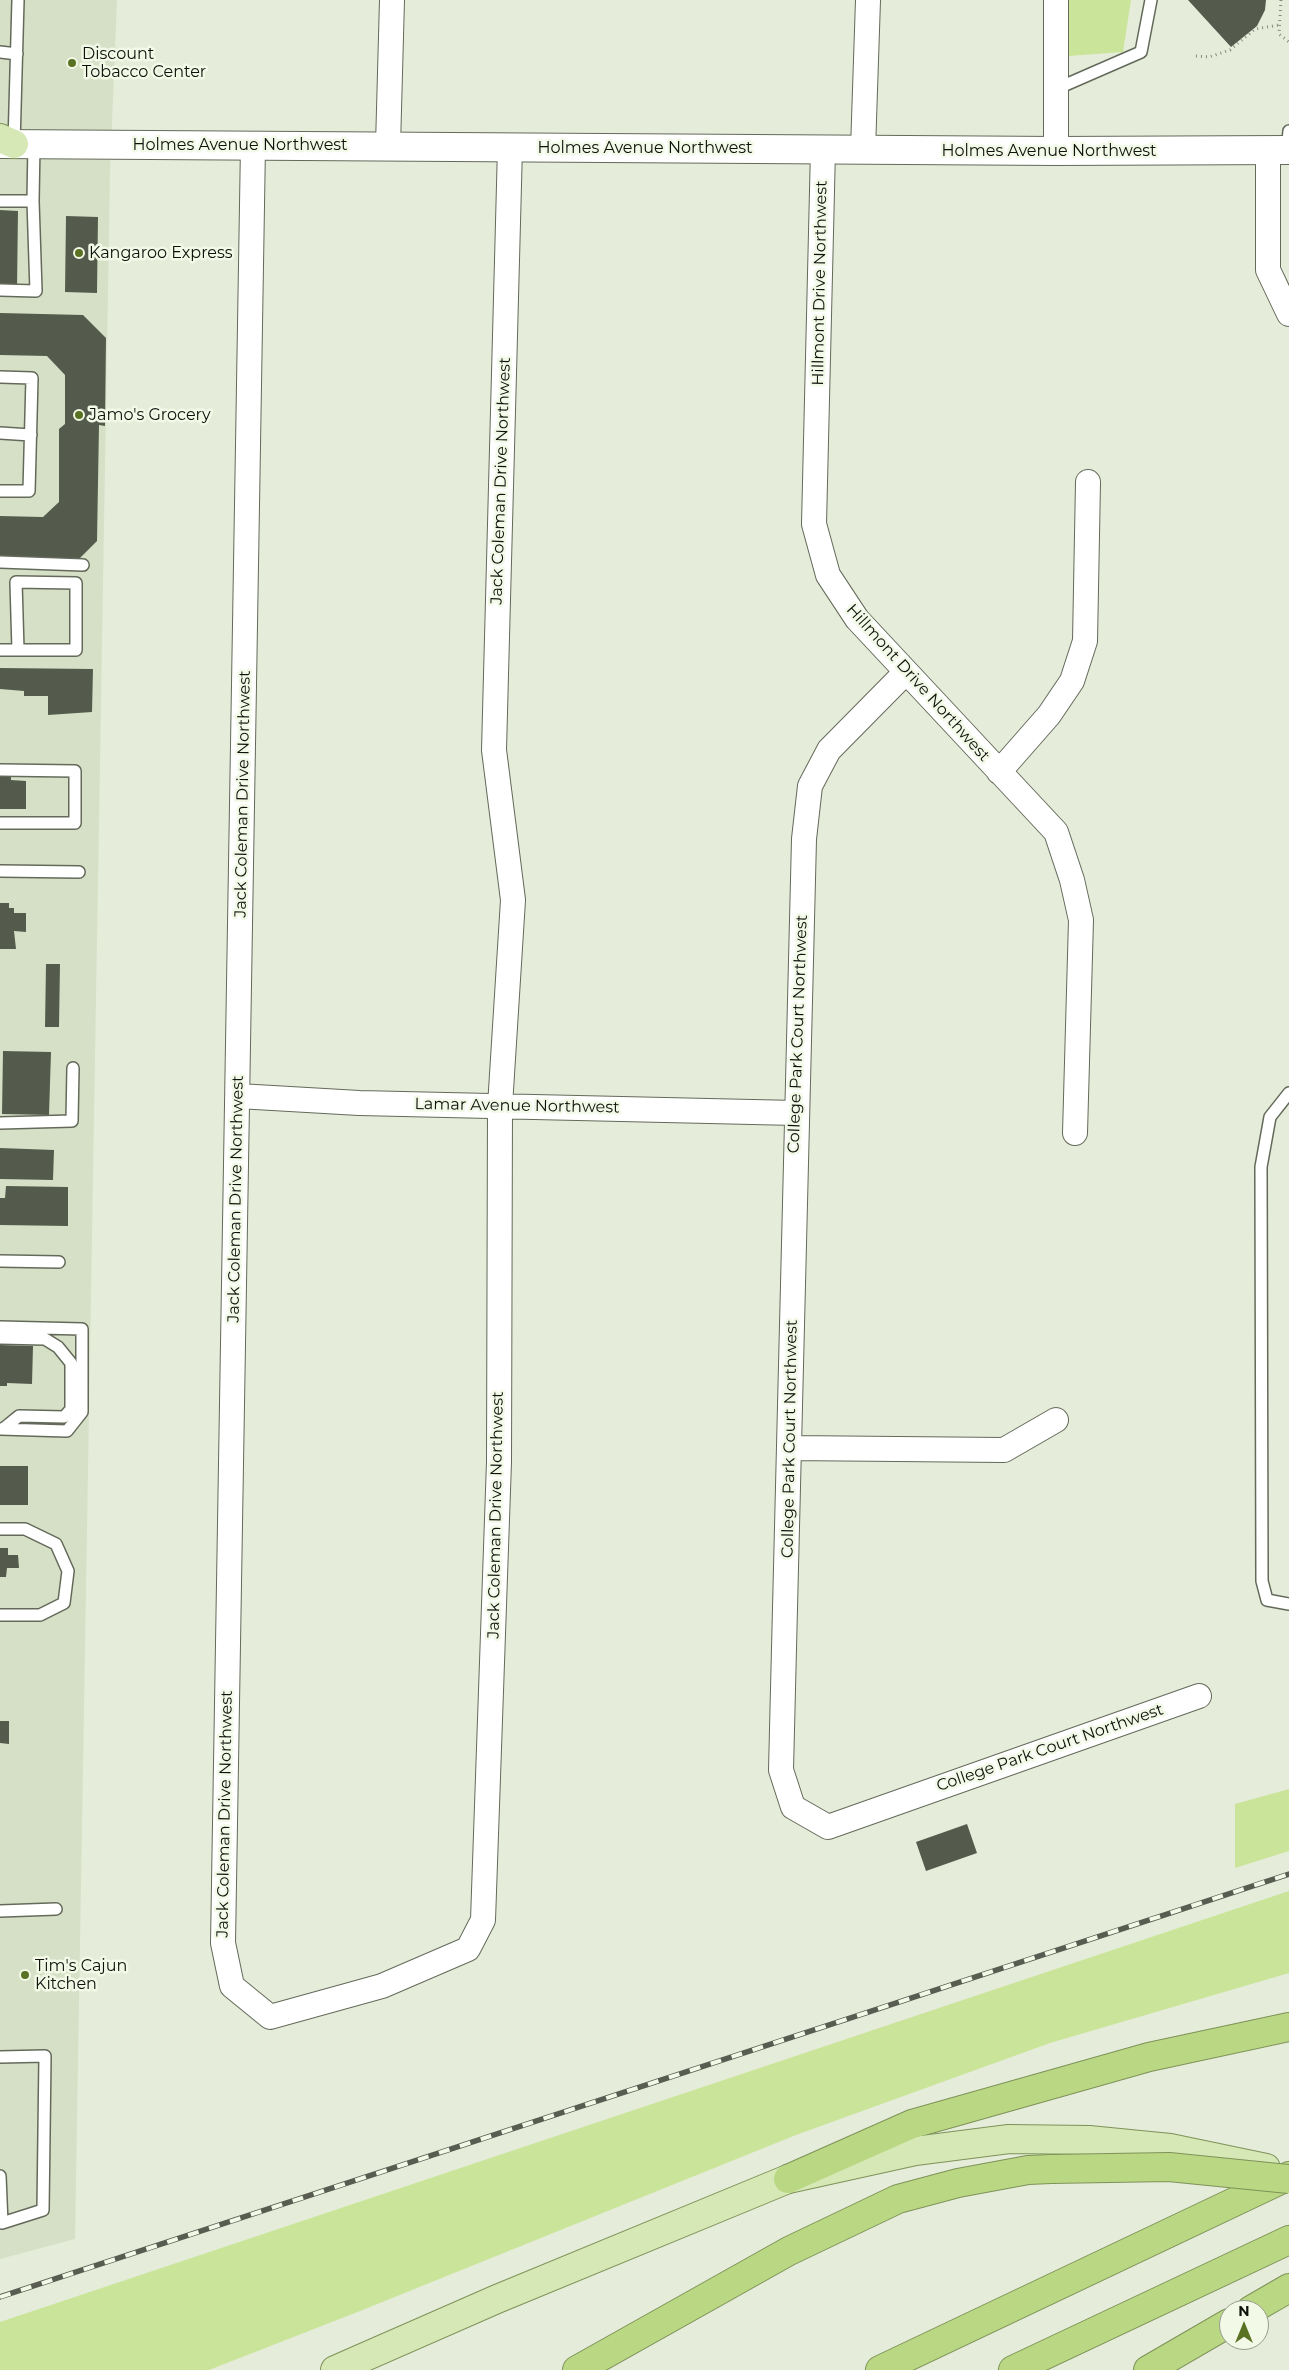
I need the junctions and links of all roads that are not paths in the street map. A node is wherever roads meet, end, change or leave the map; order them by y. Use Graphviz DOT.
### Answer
graph roads {
  1 [pos="18,0"];
  2 [pos="392,0"];
  3 [pos="868,0"];
  4 [pos="1056,0"];
  5 [pos="1151,0"];
  6 [pos="0,52"];
  7 [pos="17,54"];
  8 [pos="1056,89"];
  9 [pos="10,144"];
  10 [pos="253,145"];
  11 [pos="388,146"];
  12 [pos="1283,146"];
  13 [pos="510,147"];
  14 [pos="823,149"];
  15 [pos="863,150"];
  16 [pos="1056,152"];
  17 [pos="33,201"];
  18 [pos="0,202"];
  19 [pos="0,290"];
  20 [pos="1288,307"];
  21 [pos="0,378"];
  22 [pos="0,433"];
  23 [pos="32,435"];
  24 [pos="1088,482"];
  25 [pos="0,490"];
  26 [pos="0,562"];
  27 [pos="83,565"];
  28 [pos="0,650"];
  29 [pos="18,650"];
  30 [pos="904,673"];
  31 [pos="0,770"];
  32 [pos="999,772"];
  33 [pos="0,823"];
  34 [pos="0,871"];
  35 [pos="79,872"];
  36 [pos="73,1068"];
  37 [pos="1289,1093"];
  38 [pos="238,1096"];
  39 [pos="500,1106"];
  40 [pos="796,1113"];
  41 [pos="0,1123"];
  42 [pos="1075,1133"];
  43 [pos="0,1261"];
  44 [pos="59,1262"];
  45 [pos="0,1327"];
  46 [pos="0,1338"];
  47 [pos="1056,1420"];
  48 [pos="2,1429"];
  49 [pos="790,1448"];
  50 [pos="0,1529"];
  51 [pos="1289,1604"];
  52 [pos="0,1615"];
  53 [pos="1199,1696"];
  54 [pos="56,1909"];
  55 [pos="0,1911"];
  56 [pos="1289,2027"];
  57 [pos="0,2057"];
  58 [pos="0,2176"];
  59 [pos="1289,2176"];
  60 [pos="788,2179"];
  61 [pos="1289,2240"];
  62 [pos="1289,2288"];
  63 [pos="1269,2300"];
  64 [pos="1219,2329"];
  65 [pos="335,2370"];
  66 [pos="577,2370"];
  67 [pos="880,2370"];
  68 [pos="1013,2370"];
  69 [pos="1148,2370"];
  1 -- 7 [label="lane"];
  2 -- 11 [label="street"];
  3 -- 15 [label="street"];
  4 -- 8 [label="street"];
  5 -- 8 [label="lane"];
  6 -- 7 [label="lane"];
  7 -- 9 [label="lane"];
  8 -- 16 [label="street"];
  9 -- 10 [label="main road, Holmes Avenue Northwest"];
  9 -- 17 [label="lane"];
  10 -- 11 [label="main road, Holmes Avenue Northwest"];
  10 -- 38 [label="street, Jack Coleman Drive Northwest"];
  11 -- 13 [label="main road, Holmes Avenue Northwest"];
  12 -- 16 [label="main road, Holmes Avenue Northwest"];
  12 -- 20 [label="street"];
  13 -- 14 [label="main road, Holmes Avenue Northwest"];
  13 -- 39 [label="street, Jack Coleman Drive Northwest"];
  14 -- 15 [label="main road, Holmes Avenue Northwest"];
  14 -- 30 [label="street, Hillmont Drive Northwest"];
  15 -- 16 [label="main road, Holmes Avenue Northwest"];
  17 -- 18 [label="lane"];
  17 -- 19 [label="lane"];
  21 -- 23 [label="lane"];
  22 -- 23 [label="lane"];
  23 -- 25 [label="lane"];
  24 -- 32 [label="street"];
  26 -- 27 [label="lane"];
  28 -- 29 [label="lane"];
  29 -- 29 [label="lane"];
  30 -- 32 [label="street, Hillmont Drive Northwest"];
  30 -- 40 [label="street, College Park Court Northwest"];
  31 -- 33 [label="lane"];
  32 -- 42 [label="street, Hillmont Drive Northwest"];
  34 -- 35 [label="lane"];
  36 -- 41 [label="lane"];
  37 -- 51 [label="lane"];
  38 -- 39 [label="street, Lamar Avenue Northwest"];
  38 -- 39 [label="street, Jack Coleman Drive Northwest"];
  39 -- 40 [label="street, Lamar Avenue Northwest"];
  40 -- 49 [label="street, College Park Court Northwest"];
  43 -- 44 [label="lane"];
  45 -- 48 [label="lane"];
  46 -- 48 [label="lane"];
  47 -- 49 [label="street"];
  49 -- 53 [label="street, College Park Court Northwest"];
  50 -- 52 [label="lane"];
  54 -- 55 [label="lane"];
  56 -- 60 [label="highway"];
  57 -- 58 [label="lane"];
  59 -- 60 [label="main road"];
  59 -- 66 [label="highway, bridge"];
  59 -- 67 [label="highway"];
  60 -- 65 [label="main road"];
  61 -- 68 [label="highway"];
  62 -- 63 [label="highway"];
  64 -- 69 [label="highway"];
}
